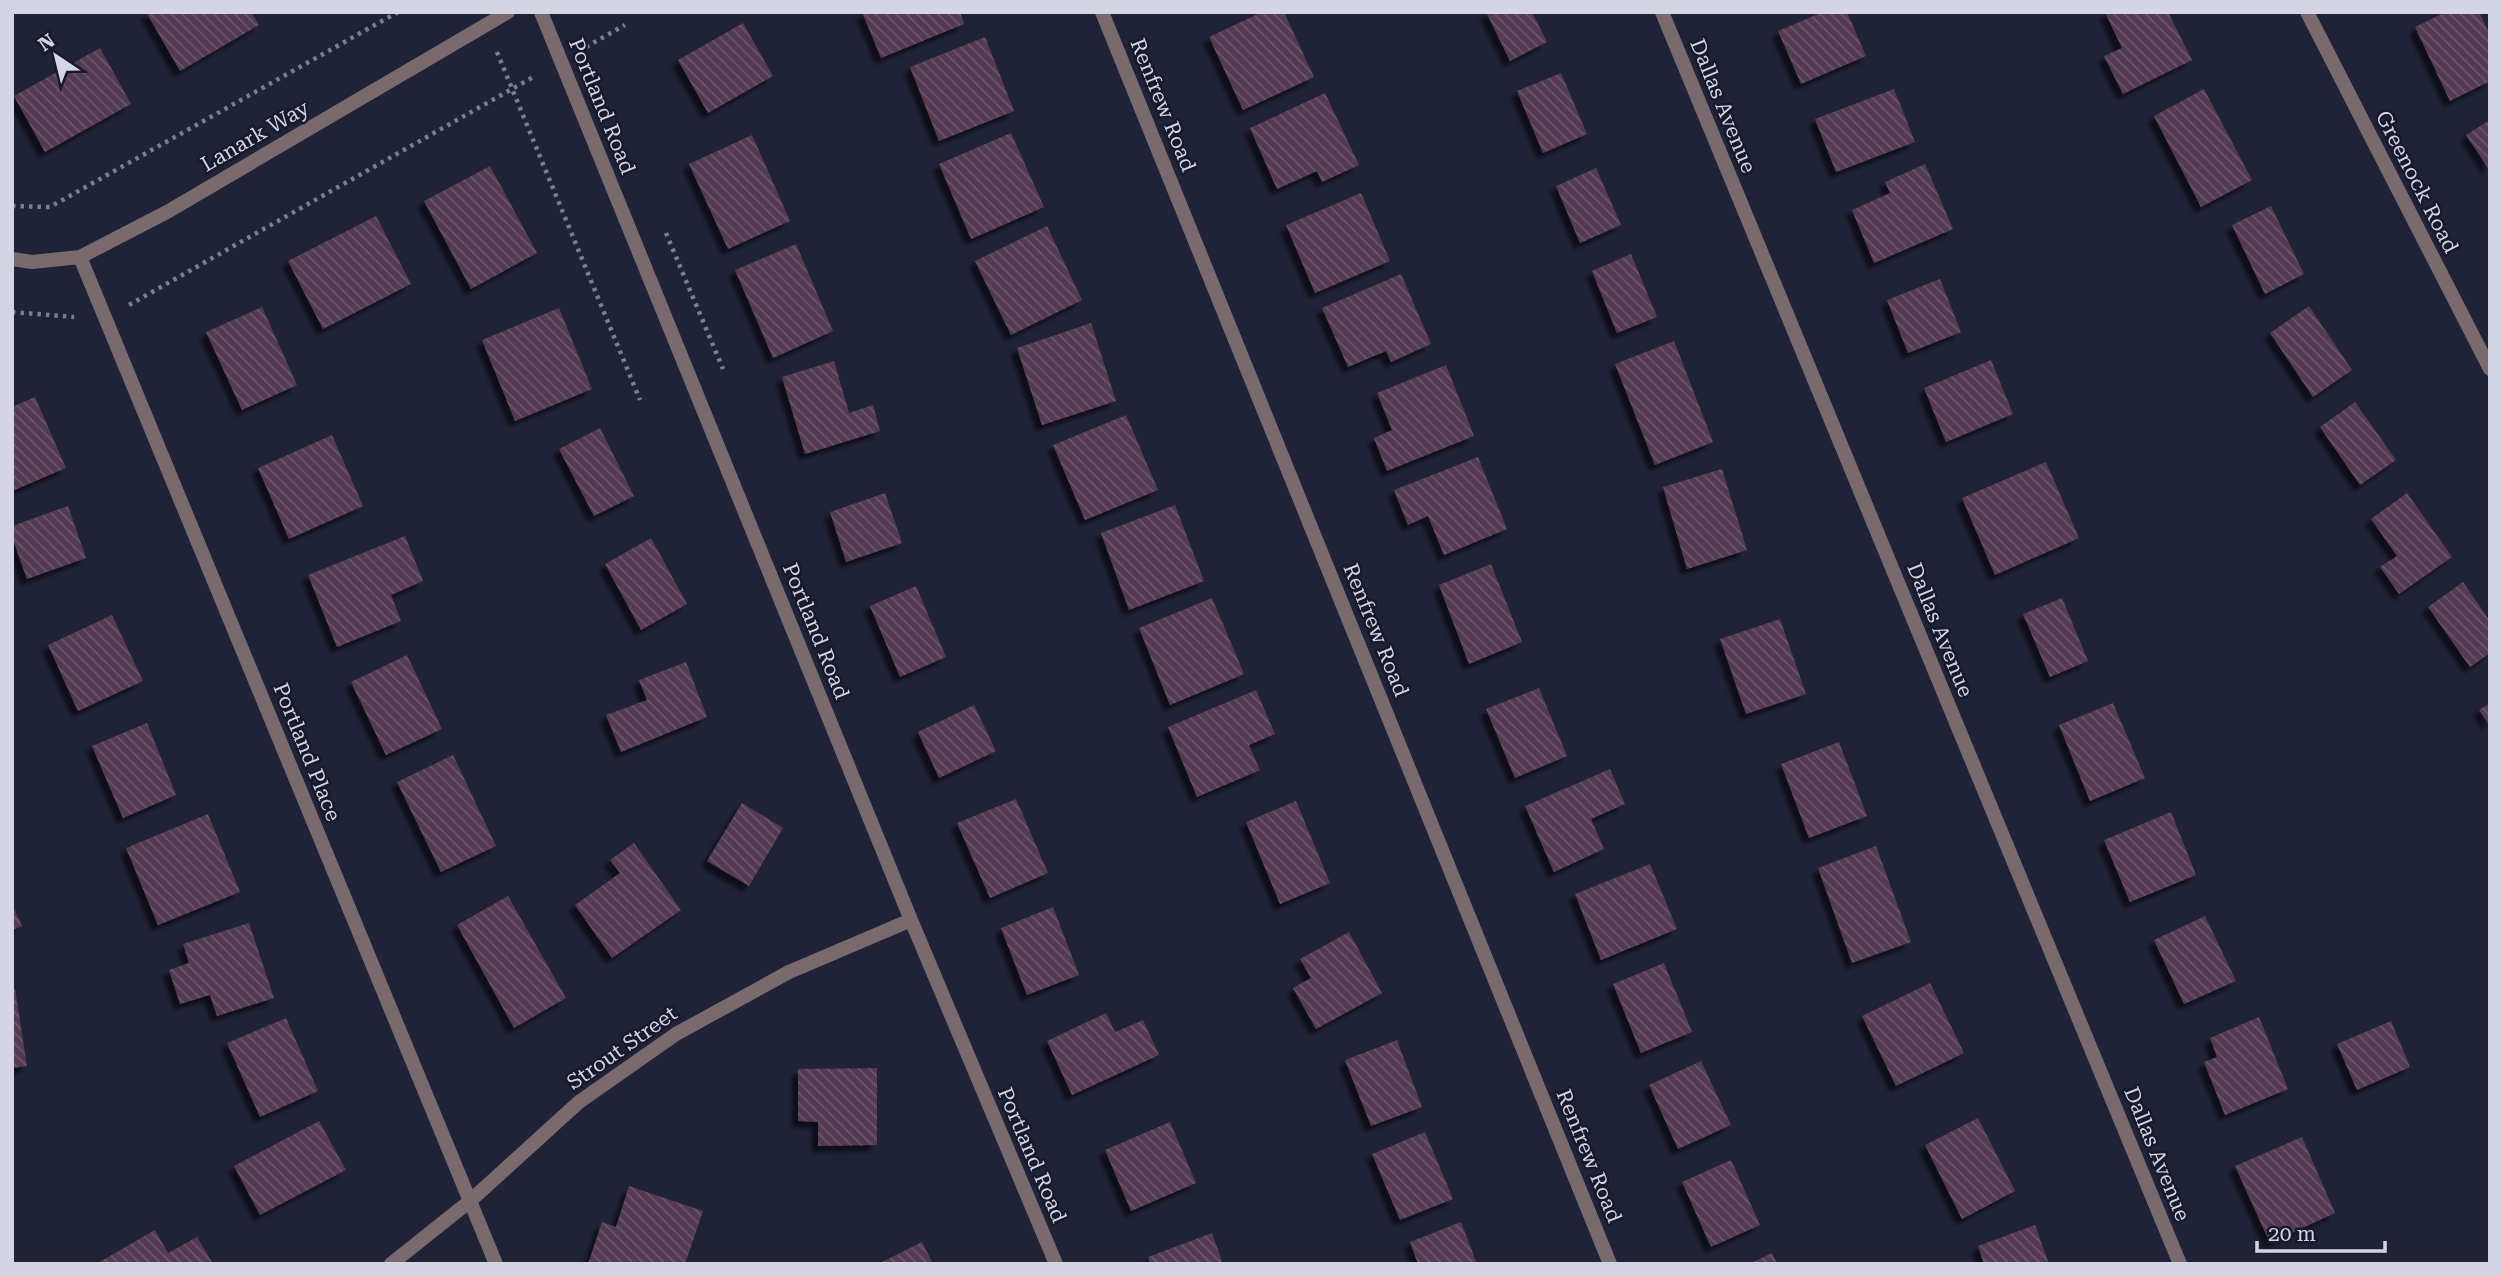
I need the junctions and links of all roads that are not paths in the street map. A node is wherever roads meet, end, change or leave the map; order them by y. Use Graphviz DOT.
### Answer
graph roads {
  1 [pos="508,12"];
  2 [pos="541,12"];
  3 [pos="1102,12"];
  4 [pos="1662,12"];
  5 [pos="2308,12"];
  6 [pos="80,257"];
  7 [pos="12,259"];
  8 [pos="2490,369"];
  9 [pos="911,920"];
  10 [pos="470,1201"];
  11 [pos="391,1264"];
  12 [pos="496,1264"];
  13 [pos="1056,1264"];
  14 [pos="1610,1264"];
  15 [pos="2180,1264"];
  1 -- 6 [label="street, Lanark Way"];
  2 -- 9 [label="street, Portland Road"];
  3 -- 14 [label="street, Renfrew Road"];
  4 -- 15 [label="street, Dallas Avenue"];
  5 -- 8 [label="street, Greenock Road"];
  6 -- 7 [label="street, Lanark Way"];
  6 -- 10 [label="street, Portland Place"];
  9 -- 10 [label="street, Strout Street"];
  9 -- 13 [label="street, Portland Road"];
  10 -- 11 [label="street, Strout Street"];
  10 -- 12 [label="street, Portland Place"];
}
